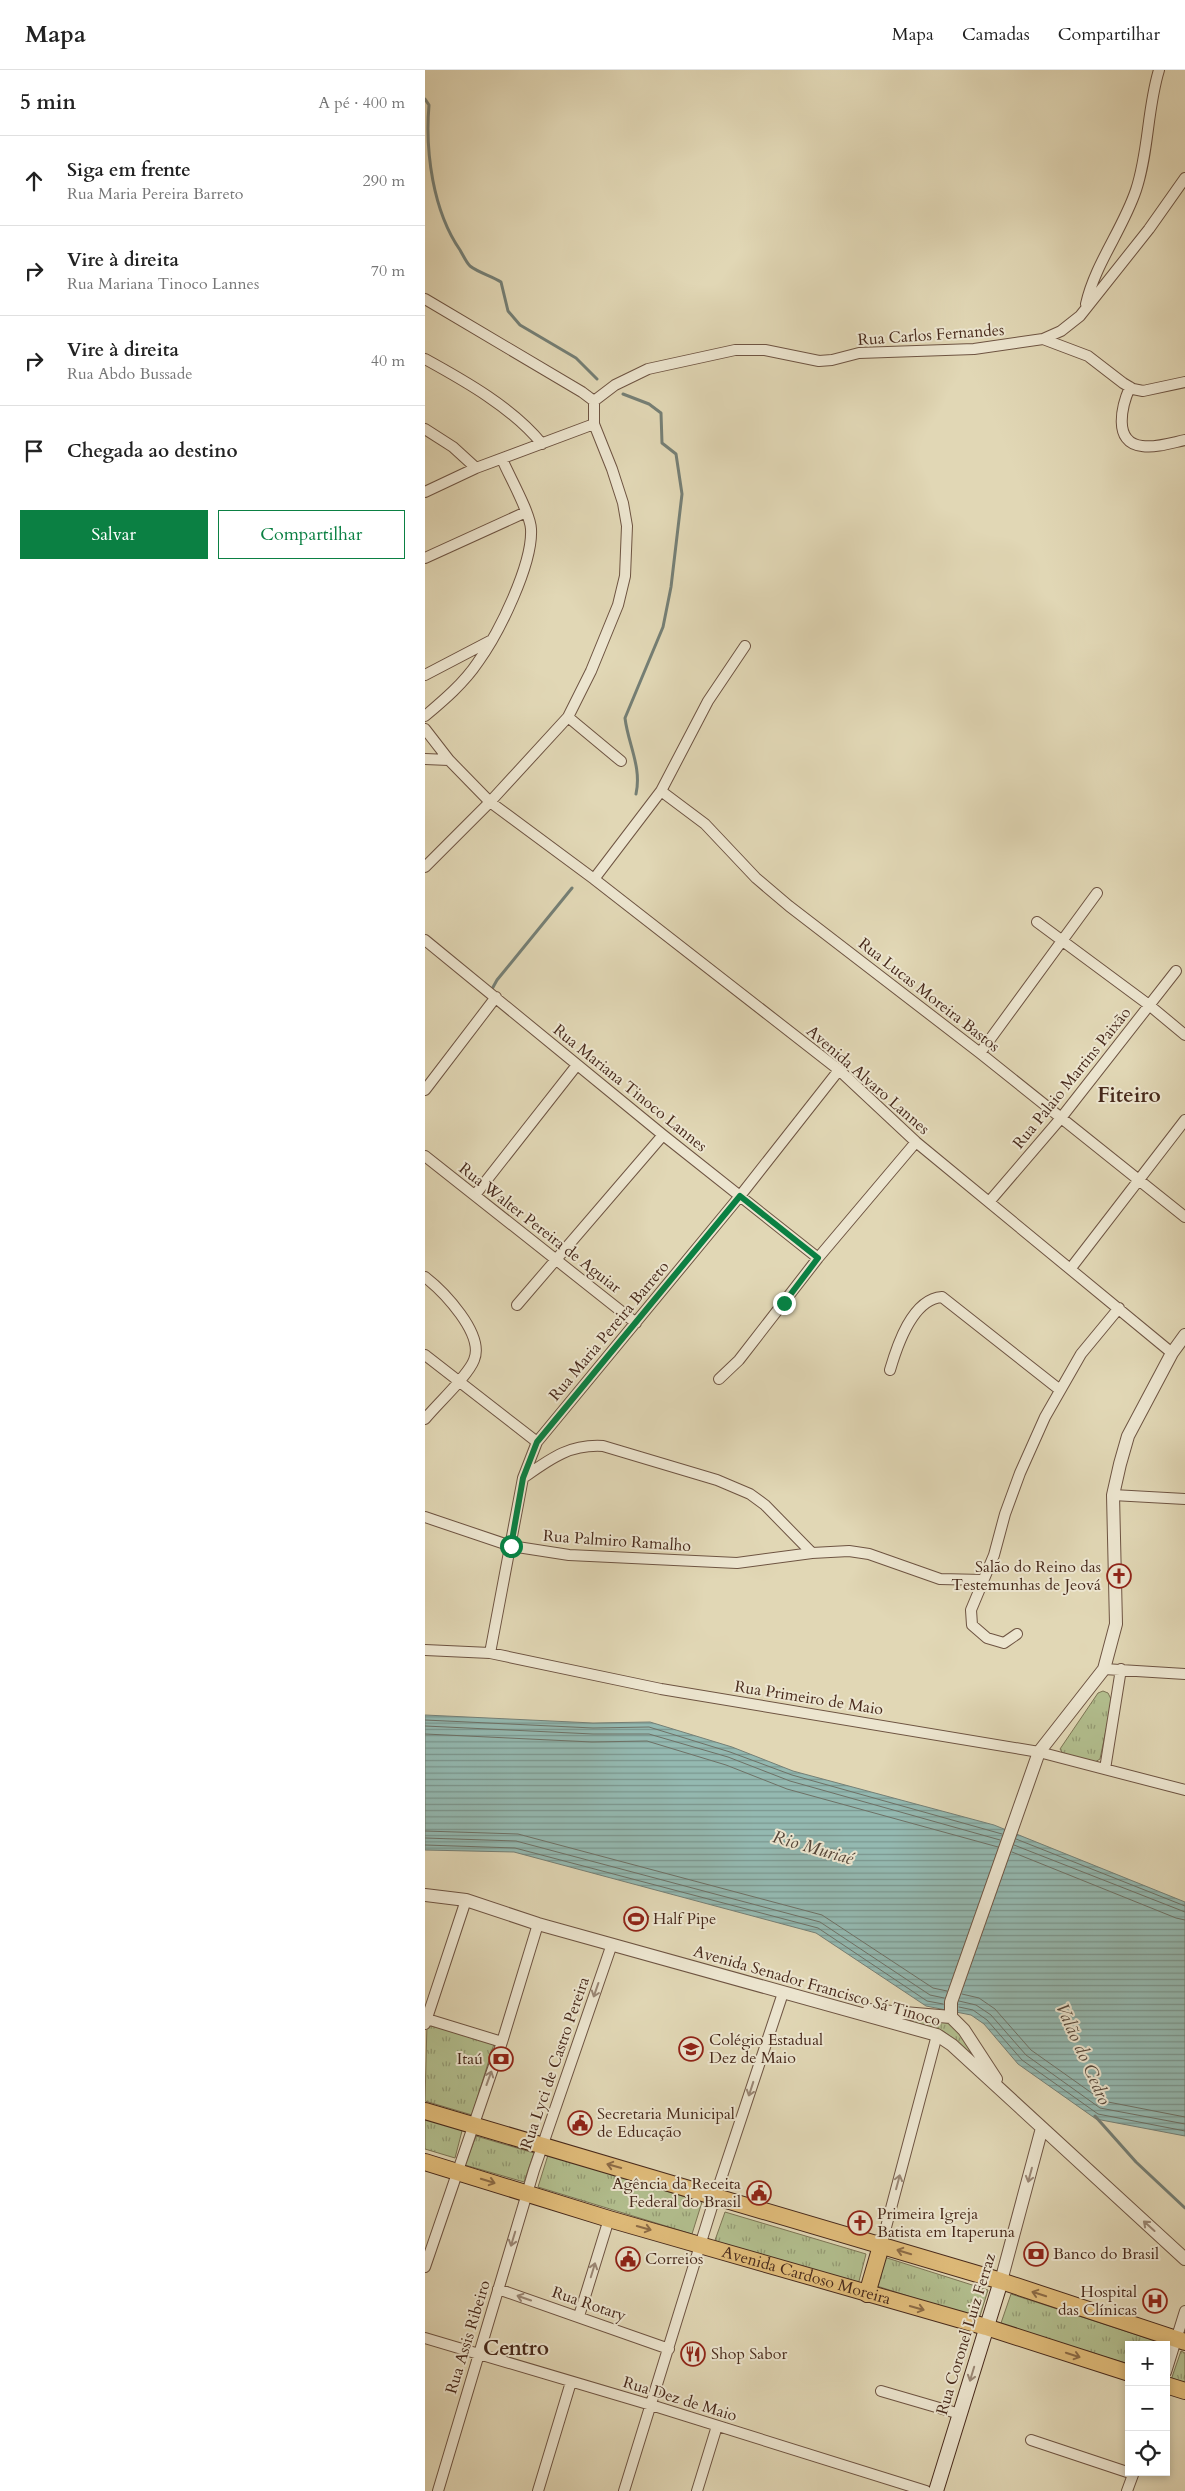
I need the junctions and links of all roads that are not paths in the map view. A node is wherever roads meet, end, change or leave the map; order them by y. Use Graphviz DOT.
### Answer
graph roads {
  1 [pos="1159,70"];
  2 [pos="1185,178"];
  3 [pos="425,299"];
  4 [pos="1085,308"];
  5 [pos="1043,339"];
  6 [pos="425,359"];
  7 [pos="1185,382"];
  8 [pos="1130,387"];
  9 [pos="593,401"];
  10 [pos="595,424"];
  11 [pos="425,429"];
  12 [pos="1185,440"];
  13 [pos="542,444"];
  14 [pos="502,459"];
  15 [pos="476,468"];
  16 [pos="425,492"];
  17 [pos="526,512"];
  18 [pos="425,558"];
  19 [pos="491,641"];
  20 [pos="745,646"];
  21 [pos="425,674"];
  22 [pos="425,716"];
  23 [pos="568,717"];
  24 [pos="425,729"];
  25 [pos="425,759"];
  26 [pos="449,760"];
  27 [pos="621,761"];
  28 [pos="661,790"];
  29 [pos="490,802"];
  30 [pos="425,867"];
  31 [pos="594,879"];
  32 [pos="1097,892"];
  33 [pos="1037,922"];
  34 [pos="425,940"];
  35 [pos="1062,941"];
  36 [pos="1176,971"];
  37 [pos="496,997"];
  38 [pos="1149,1005"];
  39 [pos="1185,1035"];
  40 [pos="980,1052"];
  41 [pos="577,1065"];
  42 [pos="839,1070"];
  43 [pos="425,1071"];
  44 [pos="434,1079"];
  45 [pos="425,1090"];
  46 [pos="1061,1118"];
  47 [pos="1185,1120"];
  48 [pos="663,1135"];
  49 [pos="916,1142"];
  50 [pos="425,1156"];
  51 [pos="1139,1179"];
  52 [pos="475,1195"];
  53 [pos="740,1196"];
  54 [pos="989,1202"];
  55 [pos="1185,1217"];
  56 [pos="818,1258"];
  57 [pos="556,1260"];
  58 [pos="1071,1268"];
  59 [pos="425,1277"];
  60 [pos="517,1305"];
  61 [pos="1119,1308"];
  62 [pos="636,1323"];
  63 [pos="1185,1335"];
  64 [pos="1172,1353"];
  65 [pos="425,1355"];
  66 [pos="890,1370"];
  67 [pos="719,1380"];
  68 [pos="457,1382"];
  69 [pos="1060,1390"];
  70 [pos="425,1419"];
  71 [pos="537,1442"];
  72 [pos="523,1478"];
  73 [pos="1113,1495"];
  74 [pos="1185,1499"];
  75 [pos="425,1517"];
  76 [pos="511,1546"];
  77 [pos="812,1553"];
  78 [pos="983,1580"];
  79 [pos="1017,1634"];
  80 [pos="425,1650"];
  81 [pos="489,1653"];
  82 [pos="1103,1669"];
  83 [pos="1121,1669"];
  84 [pos="1185,1674"];
  85 [pos="1039,1752"];
  86 [pos="1105,1769"];
  87 [pos="1185,1790"];
  88 [pos="425,1895"];
  89 [pos="466,1900"];
  90 [pos="538,1924"];
  91 [pos="612,1944"];
  92 [pos="783,1993"];
  93 [pos="854,2010"];
  94 [pos="951,2017"];
  95 [pos="426,2021"];
  96 [pos="937,2035"];
  97 [pos="502,2042"];
  98 [pos="1004,2094"];
  99 [pos="425,2111"];
  100 [pos="473,2124"];
  101 [pos="1042,2128"];
  102 [pos="542,2144"];
  103 [pos="425,2162"];
  104 [pos="459,2172"];
  105 [pos="527,2193"];
  106 [pos="715,2197"];
  107 [pos="609,2218"];
  108 [pos="701,2245"];
  109 [pos="881,2246"];
  110 [pos="1185,2259"];
  111 [pos="425,2267"];
  112 [pos="1001,2282"];
  113 [pos="498,2289"];
  114 [pos="867,2294"];
  115 [pos="1185,2311"];
  116 [pos="579,2316"];
  117 [pos="986,2327"];
  118 [pos="425,2338"];
  119 [pos="1181,2341"];
  120 [pos="669,2349"];
  121 [pos="478,2355"];
  122 [pos="1170,2364"];
  123 [pos="1125,2372"];
  124 [pos="571,2382"];
  125 [pos="1169,2386"];
  126 [pos="881,2391"];
  127 [pos="1185,2391"];
  128 [pos="651,2405"];
  129 [pos="960,2414"];
  130 [pos="717,2426"];
  131 [pos="1031,2440"];
  132 [pos="1125,2470"];
  133 [pos="1132,2476"];
  134 [pos="438,2491"];
  135 [pos="538,2491"];
  136 [pos="624,2491"];
  137 [pos="697,2491"];
  138 [pos="926,2491"];
  139 [pos="936,2491"];
  140 [pos="1127,2491"];
  1 -- 4 [label="street"];
  2 -- 4 [label="street, Rua Carlos Fernandes"];
  3 -- 9 [label="street"];
  4 -- 5 [label="street, Rua Carlos Fernandes"];
  5 -- 8 [label="street, Rua Carlos Fernandes"];
  5 -- 9 [label="street, Rua Carlos Fernandes"];
  6 -- 13 [label="street"];
  7 -- 8 [label="street"];
  8 -- 12 [label="street"];
  9 -- 10 [label="street"];
  10 -- 13 [label="street"];
  10 -- 23 [label="street"];
  11 -- 15 [label="street"];
  13 -- 14 [label="street"];
  14 -- 15 [label="street"];
  14 -- 17 [label="street"];
  15 -- 16 [label="street"];
  17 -- 18 [label="street"];
  17 -- 19 [label="street"];
  19 -- 21 [label="street"];
  19 -- 22 [label="street"];
  20 -- 28 [label="street"];
  23 -- 27 [label="street"];
  23 -- 29 [label="street"];
  24 -- 26 [label="street, Avenida Alvaro Lannes"];
  25 -- 26 [label="street"];
  26 -- 29 [label="street, Avenida Alvaro Lannes"];
  28 -- 31 [label="street"];
  28 -- 40 [label="street, Rua Lucas Moreira Bastos"];
  29 -- 30 [label="street"];
  29 -- 31 [label="street, Avenida Alvaro Lannes"];
  31 -- 42 [label="street, Avenida Alvaro Lannes"];
  32 -- 35 [label="street"];
  33 -- 35 [label="street"];
  34 -- 37 [label="street, Rua Mariana Tinoco Lannes"];
  35 -- 38 [label="street"];
  35 -- 40 [label="street"];
  36 -- 38 [label="street, Rua Palaio Martins Paixão"];
  37 -- 41 [label="street, Rua Mariana Tinoco Lannes"];
  37 -- 44 [label="street"];
  38 -- 39 [label="street"];
  38 -- 46 [label="street, Rua Palaio Martins Paixão"];
  40 -- 46 [label="street, Rua Lucas Moreira Bastos"];
  41 -- 48 [label="street, Rua Mariana Tinoco Lannes"];
  41 -- 52 [label="street"];
  42 -- 49 [label="street, Avenida Alvaro Lannes"];
  42 -- 53 [label="street, Rua Maria Pereira Barreto"];
  43 -- 44 [label="street"];
  44 -- 45 [label="street"];
  46 -- 51 [label="street, Rua Lucas Moreira Bastos"];
  46 -- 54 [label="street, Rua Palaio Martins Paixão"];
  47 -- 51 [label="street"];
  48 -- 53 [label="street, Rua Mariana Tinoco Lannes"];
  48 -- 57 [label="street"];
  49 -- 54 [label="street, Avenida Alvaro Lannes"];
  49 -- 56 [label="street"];
  50 -- 52 [label="street, Rua Walter Pereira de Aguiar"];
  51 -- 55 [label="street, Rua Lucas Moreira Bastos"];
  51 -- 58 [label="street"];
  52 -- 57 [label="street, Rua Walter Pereira de Aguiar"];
  53 -- 56 [label="street, Rua Mariana Tinoco Lannes"];
  53 -- 62 [label="street, Rua Maria Pereira Barreto"];
  54 -- 58 [label="street, Avenida Alvaro Lannes"];
  56 -- 67 [label="street"];
  57 -- 60 [label="street"];
  57 -- 62 [label="street, Rua Walter Pereira de Aguiar"];
  58 -- 61 [label="street, Avenida Alvaro Lannes"];
  59 -- 68 [label="street"];
  61 -- 64 [label="street, Avenida Alvaro Lannes"];
  61 -- 69 [label="street"];
  62 -- 71 [label="street, Rua Maria Pereira Barreto"];
  63 -- 64 [label="street"];
  64 -- 73 [label="street"];
  65 -- 68 [label="street"];
  66 -- 69 [label="street"];
  68 -- 70 [label="street"];
  68 -- 71 [label="street"];
  69 -- 78 [label="street"];
  71 -- 72 [label="street, Rua Maria Pereira Barreto"];
  72 -- 76 [label="street, Rua Maria Pereira Barreto"];
  72 -- 77 [label="street"];
  73 -- 74 [label="street"];
  73 -- 82 [label="street"];
  75 -- 76 [label="street, Rua Palmiro Ramalho"];
  76 -- 77 [label="street, Rua Palmiro Ramalho"];
  76 -- 81 [label="street, Rua Maria Pereira Barreto"];
  77 -- 78 [label="street, Rua Palmiro Ramalho"];
  78 -- 79 [label="street"];
  80 -- 81 [label="street, Rua Primeiro de Maio"];
  81 -- 85 [label="street, Rua Primeiro de Maio"];
  82 -- 83 [label="street"];
  82 -- 85 [label="street"];
  83 -- 84 [label="street"];
  83 -- 86 [label="street"];
  85 -- 86 [label="street, Rua Primeiro de Maio"];
  85 -- 94 [label="street"];
  86 -- 87 [label="street, Rua Primeiro de Maio"];
  88 -- 89 [label="street, Avenida Senador Francisco Sá Tinoco"];
  89 -- 90 [label="street, Avenida Senador Francisco Sá Tinoco"];
  89 -- 95 [label="street"];
  90 -- 91 [label="street, Avenida Senador Francisco Sá Tinoco"];
  90 -- 97 [label="street"];
  91 -- 92 [label="street, Avenida Senador Francisco Sá Tinoco"];
  91 -- 102 [label="street, Rua Lyci de Castro Pereira, one-way"];
  92 -- 93 [label="street, Avenida Senador Francisco Sá Tinoco"];
  92 -- 106 [label="street, one-way"];
  93 -- 94 [label="street"];
  93 -- 96 [label="street, Avenida Senador Francisco Sá Tinoco"];
  94 -- 98 [label="street"];
  95 -- 97 [label="street"];
  96 -- 98 [label="street, Avenida Senador Francisco Sá Tinoco"];
  109 -- 96 [label="street, one-way"];
  100 -- 97 [label="street, one-way"];
  98 -- 101 [label="street, Avenida Senador Francisco Sá Tinoco"];
  99 -- 100 [label="highway"];
  100 -- 102 [label="highway"];
  100 -- 104 [label="street"];
  110 -- 101 [label="street, Avenida Senador Francisco Sá Tinoco, one-way"];
  101 -- 112 [label="street, Rua Coronel Luiz Ferraz, one-way"];
  102 -- 105 [label="street, Rua Lyci de Castro Pereira"];
  106 -- 102 [label="highway, one-way"];
  103 -- 104 [label="highway, Avenida Cardoso Moreira"];
  104 -- 105 [label="highway, Avenida Cardoso Moreira, one-way"];
  104 -- 111 [label="street"];
  105 -- 107 [label="highway, Avenida Cardoso Moreira"];
  105 -- 113 [label="street, Rua Assis Ribeiro, one-way"];
  106 -- 108 [label="street"];
  106 -- 109 [label="highway"];
  107 -- 108 [label="highway, Avenida Cardoso Moreira, one-way"];
  116 -- 107 [label="street, one-way"];
  108 -- 114 [label="highway, Avenida Cardoso Moreira"];
  108 -- 120 [label="street"];
  112 -- 109 [label="highway, one-way"];
  109 -- 114 [label="highway"];
  112 -- 117 [label="main road, Rua Coronel Luiz Ferraz"];
  119 -- 112 [label="highway, one-way"];
  116 -- 113 [label="street, Rua Rotary, one-way"];
  113 -- 121 [label="street, Rua Assis Ribeiro"];
  114 -- 117 [label="highway, Avenida Cardoso Moreira, one-way"];
  115 -- 119 [label="street"];
  116 -- 120 [label="street, Rua Rotary"];
  117 -- 123 [label="highway, Avenida Cardoso Moreira, one-way"];
  117 -- 129 [label="main road, Rua Coronel Luiz Ferraz, one-way"];
  118 -- 121 [label="street, Rua Dez de Maio"];
  119 -- 122 [label="street"];
  120 -- 128 [label="street"];
  121 -- 124 [label="street, Rua Dez de Maio"];
  121 -- 134 [label="street, Rua Assis Ribeiro"];
  124 -- 128 [label="street, Rua Dez de Maio"];
  124 -- 135 [label="street"];
  125 -- 127 [label="highway"];
  126 -- 129 [label="street"];
  128 -- 130 [label="street, Rua Dez de Maio"];
  128 -- 136 [label="street"];
  129 -- 139 [label="main road, Rua Coronel Luiz Ferraz"];
  130 -- 137 [label="street"];
  130 -- 138 [label="street, Rua Dez de Maio"];
  131 -- 132 [label="street"];
  133 -- 140 [label="street"];
}
